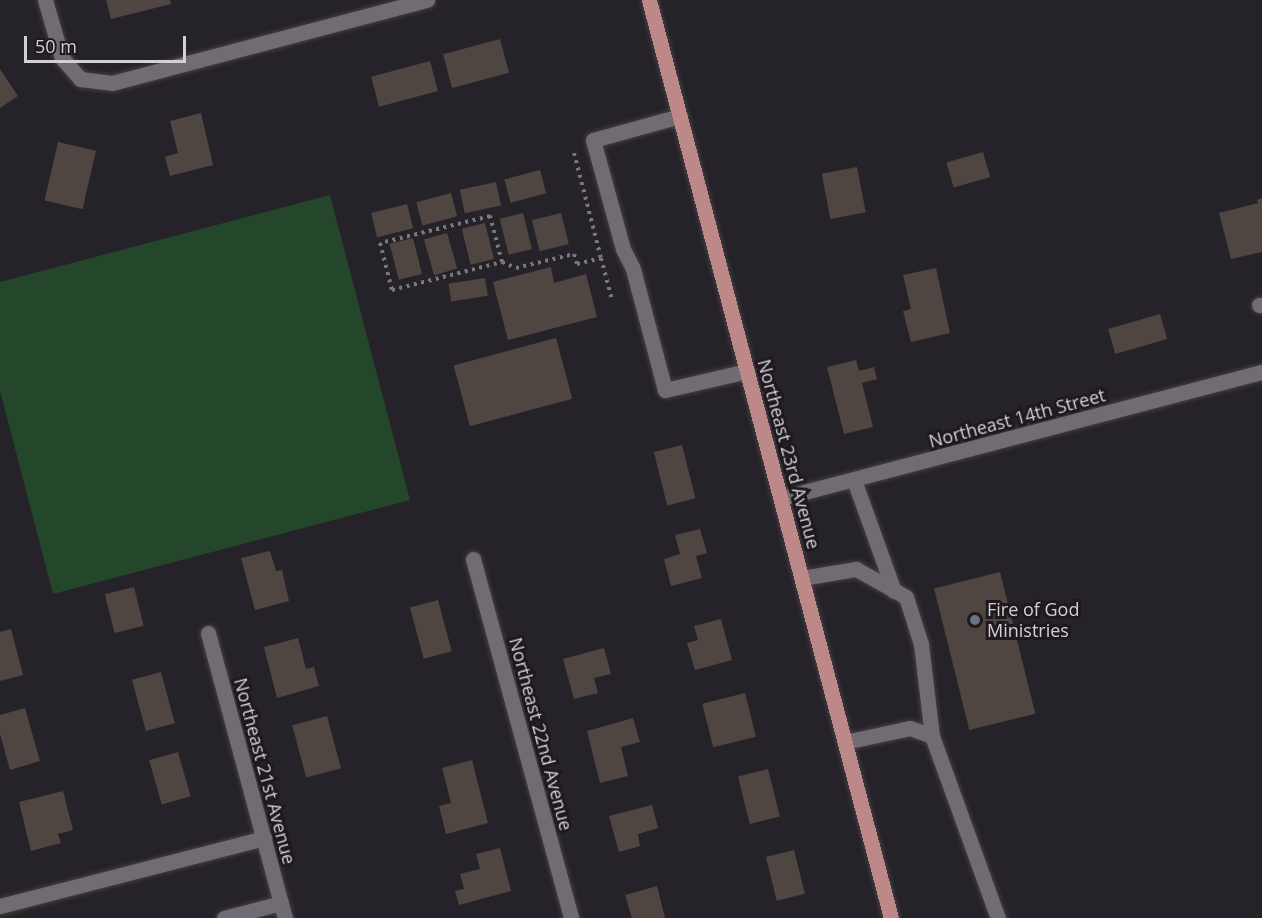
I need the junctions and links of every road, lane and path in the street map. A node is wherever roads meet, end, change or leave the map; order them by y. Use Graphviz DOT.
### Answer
graph roads {
  1 [pos="45,0"];
  2 [pos="427,0"];
  3 [pos="650,0"];
  4 [pos="680,116"];
  5 [pos="574,153"];
  6 [pos="603,258"];
  7 [pos="502,262"];
  8 [pos="612,300"];
  9 [pos="747,370"];
  10 [pos="1262,372"];
  11 [pos="854,480"];
  12 [pos="781,498"];
  13 [pos="473,559"];
  14 [pos="802,578"];
  15 [pos="894,591"];
  16 [pos="208,633"];
  17 [pos="932,736"];
  18 [pos="845,742"];
  19 [pos="264,838"];
  20 [pos="0,906"];
  21 [pos="283,910"];
  22 [pos="224,918"];
  23 [pos="571,918"];
  24 [pos="891,918"];
  25 [pos="998,918"];
  1 -- 2 [label="street"];
  3 -- 4 [label="main road, Northeast 23rd Avenue"];
  4 -- 9 [label="main road, Northeast 23rd Avenue"];
  4 -- 9 [label="street"];
  5 -- 6 [label="path"];
  6 -- 7 [label="path"];
  6 -- 8 [label="path"];
  7 -- 7 [label="path"];
  9 -- 12 [label="main road, Northeast 23rd Avenue"];
  10 -- 11 [label="street, Northeast 14th Street"];
  11 -- 12 [label="street, Northeast 14th Street"];
  11 -- 15 [label="street"];
  12 -- 14 [label="main road, Northeast 23rd Avenue"];
  13 -- 23 [label="street, Northeast 22nd Avenue"];
  14 -- 15 [label="street"];
  14 -- 18 [label="main road, Northeast 23rd Avenue"];
  15 -- 17 [label="street"];
  16 -- 19 [label="street, Northeast 21st Avenue"];
  17 -- 18 [label="street"];
  17 -- 25 [label="street"];
  18 -- 24 [label="main road, Northeast 23rd Avenue"];
  19 -- 20 [label="street"];
  19 -- 21 [label="street, Northeast 21st Avenue"];
  21 -- 22 [label="street"];
}
